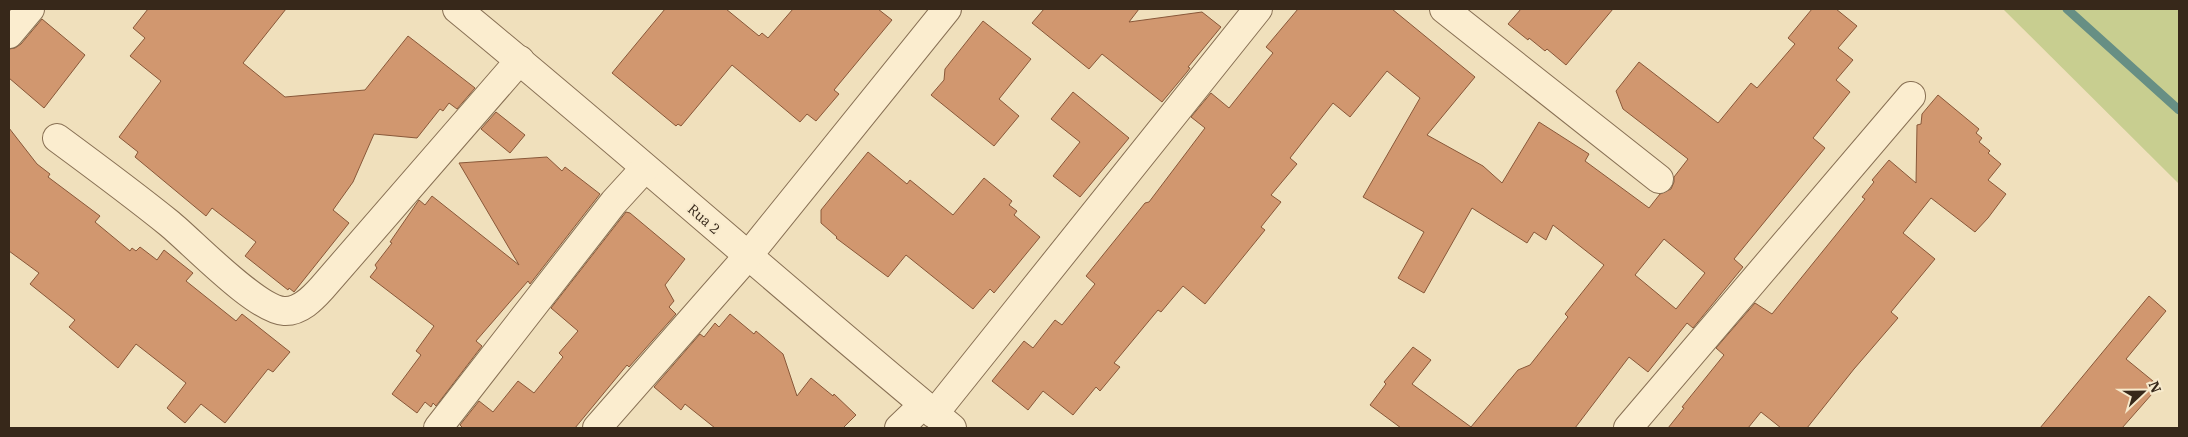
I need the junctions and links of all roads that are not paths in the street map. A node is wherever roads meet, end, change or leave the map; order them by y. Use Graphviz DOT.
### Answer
graph roads {
  1 [pos="30,9"];
  2 [pos="457,9"];
  3 [pos="947,9"];
  4 [pos="1258,9"];
  5 [pos="1444,9"];
  6 [pos="9,34"];
  7 [pos="520,60"];
  8 [pos="1911,96"];
  9 [pos="58,138"];
  10 [pos="645,168"];
  11 [pos="1659,179"];
  12 [pos="747,257"];
  13 [pos="936,416"];
  14 [pos="438,428"];
  15 [pos="597,428"];
  16 [pos="899,428"];
  17 [pos="1628,428"];
  1 -- 6 [label="street"];
  2 -- 7 [label="street, Rua 2"];
  3 -- 12 [label="street"];
  4 -- 13 [label="street"];
  5 -- 11 [label="street"];
  7 -- 9 [label="street"];
  7 -- 10 [label="street, Rua 2"];
  8 -- 17 [label="street"];
  10 -- 12 [label="street, Rua 2"];
  10 -- 14 [label="street"];
  12 -- 13 [label="street, Rua 2"];
  12 -- 15 [label="street"];
  13 -- 16 [label="street"];
}
